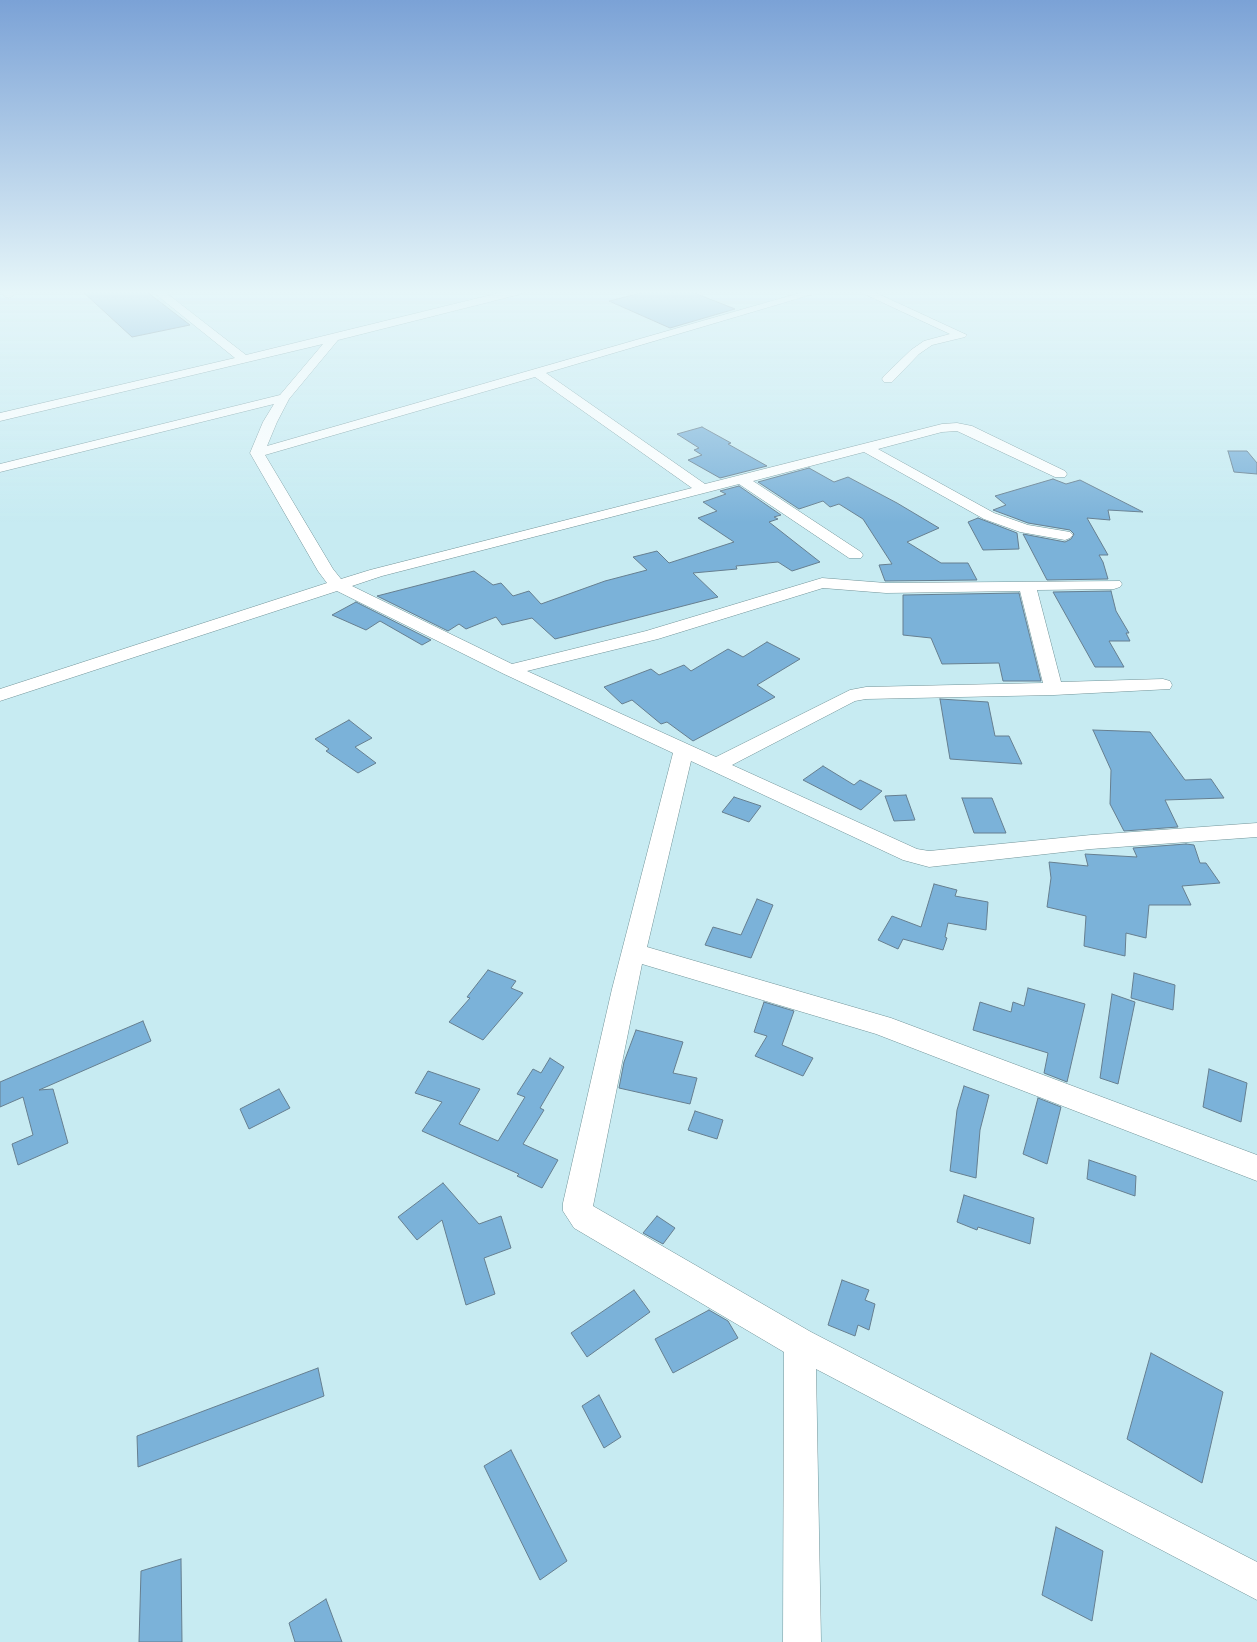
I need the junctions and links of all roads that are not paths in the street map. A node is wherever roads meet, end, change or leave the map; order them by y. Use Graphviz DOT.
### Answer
graph roads {
  1 [pos="204,369"];
  2 [pos="308,369"];
  3 [pos="553,369"];
  4 [pos="898,369"];
  5 [pos="538,373"];
  6 [pos="888,379"];
  7 [pos="284,398"];
  8 [pos="0,417"];
  9 [pos="867,448"];
  10 [pos="257,453"];
  11 [pos="0,468"];
  12 [pos="1060,474"];
  13 [pos="742,480"];
  14 [pos="704,490"];
  15 [pos="1065,535"];
  16 [pos="855,555"];
  17 [pos="1114,584"];
  18 [pos="337,585"];
  19 [pos="1027,585"];
  20 [pos="510,670"];
  21 [pos="1163,685"];
  22 [pos="1054,689"];
  23 [pos="0,695"];
  24 [pos="684,750"];
  25 [pos="716,765"];
  26 [pos="1257,830"];
  27 [pos="633,952"];
  28 [pos="1257,1168"];
  29 [pos="800,1343"];
  30 [pos="1257,1582"];
  31 [pos="802,1642"];
  1 -- 8 [label="street"];
  2 -- 7 [label="street"];
  3 -- 5 [label="street"];
  4 -- 6 [label="street"];
  5 -- 10 [label="street"];
  5 -- 14 [label="street"];
  7 -- 10 [label="street"];
  7 -- 11 [label="street"];
  9 -- 12 [label="street"];
  9 -- 13 [label="street"];
  9 -- 15 [label="street"];
  10 -- 18 [label="street"];
  13 -- 14 [label="street"];
  13 -- 16 [label="street"];
  14 -- 18 [label="street"];
  17 -- 19 [label="street"];
  18 -- 20 [label="street"];
  18 -- 23 [label="street"];
  19 -- 20 [label="street"];
  19 -- 22 [label="street"];
  20 -- 24 [label="street"];
  21 -- 22 [label="street"];
  22 -- 25 [label="street"];
  24 -- 25 [label="street"];
  24 -- 27 [label="street"];
  25 -- 26 [label="street"];
  27 -- 28 [label="street"];
  27 -- 29 [label="street"];
  29 -- 30 [label="street"];
  29 -- 31 [label="street"];
}
